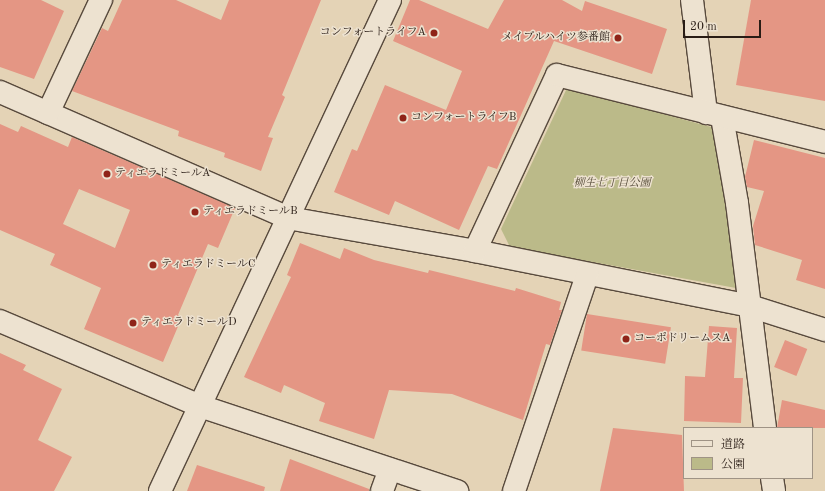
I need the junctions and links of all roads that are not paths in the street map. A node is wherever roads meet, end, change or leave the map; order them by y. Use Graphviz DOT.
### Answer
graph roads {
  1 [pos="101,0"];
  2 [pos="390,0"];
  3 [pos="692,0"];
  4 [pos="0,92"];
  5 [pos="48,113"];
  6 [pos="714,115"];
  7 [pos="825,142"];
  8 [pos="288,218"];
  9 [pos="475,251"];
  10 [pos="587,275"];
  11 [pos="750,306"];
  12 [pos="0,322"];
  13 [pos="825,330"];
  14 [pos="200,406"];
  15 [pos="765,427"];
  16 [pos="390,469"];
  17 [pos="772,479"];
  18 [pos="160,491"];
  19 [pos="382,491"];
  20 [pos="457,491"];
  21 [pos="514,491"];
  22 [pos="774,491"];
  1 -- 5 [label="street"];
  2 -- 8 [label="street"];
  3 -- 6 [label="street"];
  4 -- 5 [label="street"];
  5 -- 8 [label="street"];
  6 -- 7 [label="street"];
  6 -- 9 [label="street"];
  6 -- 11 [label="street"];
  8 -- 9 [label="street"];
  8 -- 14 [label="street"];
  9 -- 10 [label="street"];
  10 -- 11 [label="street"];
  10 -- 21 [label="street"];
  11 -- 13 [label="street"];
  11 -- 15 [label="street"];
  12 -- 14 [label="street"];
  14 -- 16 [label="street"];
  14 -- 18 [label="street"];
  16 -- 19 [label="street"];
  16 -- 20 [label="street"];
  17 -- 22 [label="street"];
}
